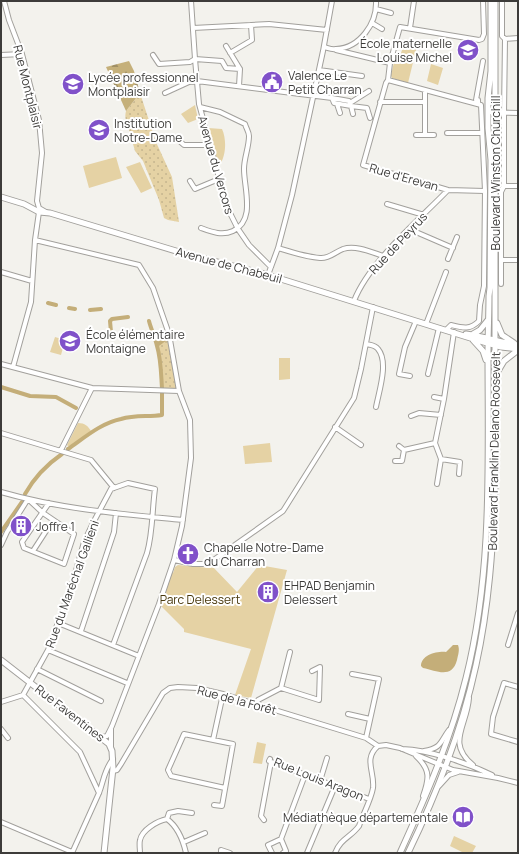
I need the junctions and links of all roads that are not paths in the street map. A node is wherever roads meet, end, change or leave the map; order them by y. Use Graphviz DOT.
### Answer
graph roads {
  1 [pos="4,1"];
  2 [pos="191,1"];
  3 [pos="332,1"];
  4 [pos="376,1"];
  5 [pos="414,1"];
  6 [pos="483,1"];
  7 [pos="491,1"];
  8 [pos="495,1"];
  9 [pos="502,1"];
  10 [pos="376,9"];
  11 [pos="391,14"];
  12 [pos="372,22"];
  13 [pos="251,25"];
  14 [pos="193,28"];
  15 [pos="410,28"];
  16 [pos="327,30"];
  17 [pos="382,30"];
  18 [pos="518,38"];
  19 [pos="505,39"];
  20 [pos="226,46"];
  21 [pos="324,47"];
  22 [pos="336,50"];
  23 [pos="230,53"];
  24 [pos="22,54"];
  25 [pos="1,55"];
  26 [pos="153,55"];
  27 [pos="194,59"];
  28 [pos="483,61"];
  29 [pos="389,63"];
  30 [pos="240,69"];
  31 [pos="319,70"];
  32 [pos="362,76"];
  33 [pos="388,80"];
  34 [pos="197,81"];
  35 [pos="239,86"];
  36 [pos="425,90"];
  37 [pos="369,91"];
  38 [pos="164,93"];
  39 [pos="314,95"];
  40 [pos="332,98"];
  41 [pos="380,102"];
  42 [pos="425,102"];
  43 [pos="337,104"];
  44 [pos="478,104"];
  45 [pos="350,105"];
  46 [pos="200,107"];
  47 [pos="488,112"];
  48 [pos="495,112"];
  49 [pos="504,113"];
  50 [pos="518,113"];
  51 [pos="340,114"];
  52 [pos="354,114"];
  53 [pos="370,118"];
  54 [pos="447,133"];
  55 [pos="482,133"];
  56 [pos="416,135"];
  57 [pos="425,135"];
  58 [pos="434,135"];
  59 [pos="176,138"];
  60 [pos="210,145"];
  61 [pos="219,179"];
  62 [pos="190,181"];
  63 [pos="504,186"];
  64 [pos="518,186"];
  65 [pos="448,190"];
  66 [pos="485,191"];
  67 [pos="1,197"];
  68 [pos="37,199"];
  69 [pos="24,204"];
  70 [pos="387,204"];
  71 [pos="39,212"];
  72 [pos="48,212"];
  73 [pos="424,214"];
  74 [pos="201,228"];
  75 [pos="238,229"];
  76 [pos="410,229"];
  77 [pos="457,237"];
  78 [pos="35,240"];
  79 [pos="278,248"];
  80 [pos="453,248"];
  81 [pos="383,256"];
  82 [pos="448,259"];
  83 [pos="501,260"];
  84 [pos="518,260"];
  85 [pos="271,267"];
  86 [pos="1,272"];
  87 [pos="446,272"];
  88 [pos="268,275"];
  89 [pos="32,281"];
  90 [pos="501,284"];
  91 [pos="354,301"];
  92 [pos="373,307"];
  93 [pos="495,312"];
  94 [pos="489,319"];
  95 [pos="416,320"];
  96 [pos="426,324"];
  97 [pos="439,328"];
  98 [pos="446,330"];
  99 [pos="455,333"];
  100 [pos="471,337"];
  101 [pos="485,340"];
  102 [pos="495,343"];
  103 [pos="366,344"];
  104 [pos="517,347"];
  105 [pos="1,364"];
  106 [pos="13,367"];
  107 [pos="488,367"];
  108 [pos="428,374"];
  109 [pos="410,376"];
  110 [pos="495,376"];
  111 [pos="92,388"];
  112 [pos="179,391"];
  113 [pos="434,397"];
  114 [pos="444,399"];
  115 [pos="376,407"];
  116 [pos="441,414"];
  117 [pos="411,416"];
  118 [pos="335,427"];
  119 [pos="1,433"];
  120 [pos="435,443"];
  121 [pos="361,445"];
  122 [pos="399,446"];
  123 [pos="61,450"];
  124 [pos="404,450"];
  125 [pos="441,459"];
  126 [pos="394,461"];
  127 [pos="459,474"];
  128 [pos="437,484"];
  129 [pos="114,488"];
  130 [pos="1,492"];
  131 [pos="28,499"];
  132 [pos="49,503"];
  133 [pos="99,512"];
  134 [pos="43,513"];
  135 [pos="116,513"];
  136 [pos="151,517"];
  137 [pos="183,520"];
  138 [pos="46,531"];
  139 [pos="1,545"];
  140 [pos="33,551"];
  141 [pos="174,560"];
  142 [pos="518,613"];
  143 [pos="58,623"];
  144 [pos="80,631"];
  145 [pos="113,645"];
  146 [pos="508,645"];
  147 [pos="48,650"];
  148 [pos="290,652"];
  149 [pos="139,656"];
  150 [pos="1,660"];
  151 [pos="38,669"];
  152 [pos="312,671"];
  153 [pos="352,674"];
  154 [pos="30,682"];
  155 [pos="127,683"];
  156 [pos="518,687"];
  157 [pos="281,688"];
  158 [pos="470,690"];
  159 [pos="223,694"];
  160 [pos="23,695"];
  161 [pos="102,701"];
  162 [pos="1,702"];
  163 [pos="256,705"];
  164 [pos="348,714"];
  165 [pos="370,719"];
  166 [pos="112,726"];
  167 [pos="452,726"];
  168 [pos="1,729"];
  169 [pos="102,737"];
  170 [pos="8,738"];
  171 [pos="366,738"];
  172 [pos="213,740"];
  173 [pos="518,742"];
  174 [pos="111,746"];
  175 [pos="378,746"];
  176 [pos="400,748"];
  177 [pos="423,751"];
  178 [pos="414,754"];
  179 [pos="442,757"];
  180 [pos="327,758"];
  181 [pos="113,759"];
  182 [pos="448,759"];
  183 [pos="438,764"];
  184 [pos="474,766"];
  185 [pos="445,767"];
  186 [pos="112,771"];
  187 [pos="459,772"];
  188 [pos="305,775"];
  189 [pos="498,778"];
  190 [pos="320,781"];
  191 [pos="518,783"];
  192 [pos="335,786"];
  193 [pos="226,788"];
  194 [pos="436,789"];
  195 [pos="99,793"];
  196 [pos="369,799"];
  197 [pos="214,805"];
  198 [pos="192,813"];
  199 [pos="167,819"];
  200 [pos="415,819"];
  201 [pos="264,820"];
  202 [pos="1,822"];
  203 [pos="205,832"];
  204 [pos="281,839"];
  205 [pos="184,842"];
  206 [pos="285,852"];
  207 [pos="72,853"];
  208 [pos="104,853"];
  209 [pos="140,853"];
  210 [pos="186,853"];
  211 [pos="221,853"];
  212 [pos="230,853"];
  213 [pos="272,853"];
  214 [pos="292,853"];
  215 [pos="307,853"];
  216 [pos="335,853"];
  217 [pos="400,853"];
  218 [pos="408,853"];
  1 -- 24 [label="street, Rue Montplaisir"];
  2 -- 14 [label="street, Avenue du Vercors"];
  3 -- 16 [label="street"];
  4 -- 10 [label="street"];
  5 -- 15 [label="street"];
  6 -- 15 [label="street"];
  7 -- 47 [label="main road, Boulevard Winston Churchill"];
  8 -- 48 [label="main road, Boulevard Winston Churchill"];
  9 -- 19 [label="street"];
  10 -- 11 [label="street"];
  10 -- 12 [label="street"];
  12 -- 17 [label="street"];
  12 -- 22 [label="street"];
  13 -- 14 [label="street"];
  13 -- 16 [label="street"];
  13 -- 23 [label="street"];
  14 -- 27 [label="street, Avenue du Vercors"];
  15 -- 29 [label="street, Rue d'Erevan"];
  16 -- 21 [label="street"];
  18 -- 19 [label="street"];
  19 -- 49 [label="street"];
  20 -- 23 [label="street"];
  21 -- 22 [label="street"];
  21 -- 31 [label="street"];
  22 -- 29 [label="street"];
  23 -- 30 [label="street"];
  24 -- 25 [label="street"];
  24 -- 68 [label="street, Rue Montplaisir"];
  26 -- 27 [label="street"];
  27 -- 30 [label="street"];
  27 -- 34 [label="street, Avenue du Vercors"];
  28 -- 44 [label="street"];
  29 -- 33 [label="street, Rue d'Erevan"];
  30 -- 35 [label="street"];
  31 -- 32 [label="street"];
  31 -- 39 [label="street"];
  33 -- 36 [label="street"];
  33 -- 41 [label="street, Rue d'Erevan"];
  34 -- 35 [label="street"];
  34 -- 38 [label="street"];
  34 -- 46 [label="street, Avenue du Vercors"];
  35 -- 39 [label="street"];
  36 -- 42 [label="street"];
  36 -- 44 [label="street"];
  37 -- 45 [label="street"];
  39 -- 40 [label="street"];
  39 -- 79 [label="street"];
  40 -- 43 [label="street"];
  40 -- 45 [label="street"];
  41 -- 42 [label="street"];
  41 -- 65 [label="street, Rue d'Erevan"];
  42 -- 57 [label="street"];
  43 -- 45 [label="street"];
  43 -- 51 [label="street"];
  44 -- 55 [label="street"];
  45 -- 52 [label="street"];
  45 -- 53 [label="street"];
  46 -- 60 [label="street, Avenue du Vercors"];
  46 -- 75 [label="street"];
  47 -- 48 [label="street"];
  47 -- 94 [label="main road, Boulevard Winston Churchill"];
  48 -- 49 [label="street"];
  48 -- 93 [label="main road, Boulevard Winston Churchill"];
  49 -- 50 [label="street"];
  49 -- 63 [label="street"];
  54 -- 55 [label="street"];
  55 -- 66 [label="street"];
  56 -- 57 [label="street"];
  57 -- 58 [label="street"];
  59 -- 60 [label="street"];
  60 -- 61 [label="street, Avenue du Vercors"];
  61 -- 62 [label="street"];
  61 -- 75 [label="street, Avenue du Vercors"];
  63 -- 64 [label="street"];
  63 -- 83 [label="street"];
  65 -- 66 [label="street, Rue d'Erevan"];
  65 -- 73 [label="street, Rue de Peyrus"];
  66 -- 98 [label="street"];
  67 -- 69 [label="main road, Avenue de Chabeuil"];
  68 -- 69 [label="street"];
  68 -- 72 [label="street"];
  69 -- 71 [label="main road, Avenue de Chabeuil"];
  70 -- 73 [label="street"];
  71 -- 72 [label="main road, Avenue de Chabeuil"];
  71 -- 78 [label="street"];
  72 -- 88 [label="main road, Avenue de Chabeuil"];
  73 -- 76 [label="street, Rue de Peyrus"];
  74 -- 75 [label="street"];
  75 -- 85 [label="street, Avenue du Vercors"];
  76 -- 80 [label="street"];
  76 -- 81 [label="street, Rue de Peyrus"];
  77 -- 80 [label="street"];
  78 -- 89 [label="street"];
  78 -- 112 [label="street"];
  79 -- 81 [label="street"];
  79 -- 85 [label="street"];
  80 -- 82 [label="street"];
  81 -- 91 [label="street, Rue de Peyrus"];
  83 -- 84 [label="street"];
  83 -- 90 [label="street"];
  85 -- 88 [label="street"];
  86 -- 89 [label="street"];
  87 -- 96 [label="street"];
  88 -- 91 [label="main road, Avenue de Chabeuil"];
  89 -- 106 [label="street"];
  91 -- 92 [label="main road, Avenue de Chabeuil"];
  92 -- 95 [label="main road, Avenue de Chabeuil"];
  92 -- 103 [label="street"];
  93 -- 102 [label="main road, Boulevard Winston Churchill"];
  93 -- 104 [label="main road"];
  94 -- 100 [label="main road"];
  94 -- 101 [label="main road, Boulevard Winston Churchill"];
  95 -- 96 [label="main road, Avenue de Chabeuil"];
  95 -- 109 [label="street"];
  96 -- 97 [label="main road, Avenue de Chabeuil"];
  97 -- 98 [label="main road, Avenue de Chabeuil"];
  97 -- 108 [label="street"];
  98 -- 99 [label="main road, Avenue de Chabeuil"];
  99 -- 100 [label="main road, Avenue de Chabeuil"];
  99 -- 114 [label="street"];
  100 -- 101 [label="main road, Avenue de Chabeuil"];
  100 -- 107 [label="main road, Avenue de Chabeuil"];
  101 -- 102 [label="main road, Avenue de Chabeuil"];
  101 -- 107 [label="main road, Boulevard Franklin Delano Roosevelt"];
  102 -- 104 [label="main road, Avenue de Chabeuil"];
  102 -- 110 [label="main road, Boulevard Franklin Delano Roosevelt"];
  103 -- 115 [label="street"];
  103 -- 118 [label="street"];
  104 -- 110 [label="main road"];
  105 -- 106 [label="street"];
  106 -- 111 [label="street"];
  107 -- 167 [label="main road, Boulevard Franklin Delano Roosevelt"];
  110 -- 158 [label="main road, Boulevard Franklin Delano Roosevelt"];
  111 -- 112 [label="street"];
  111 -- 123 [label="street"];
  112 -- 137 [label="street"];
  113 -- 114 [label="street"];
  114 -- 116 [label="street"];
  116 -- 117 [label="street"];
  116 -- 120 [label="street"];
  118 -- 121 [label="street"];
  118 -- 141 [label="street"];
  119 -- 123 [label="street"];
  120 -- 124 [label="street"];
  120 -- 125 [label="street"];
  122 -- 124 [label="street"];
  123 -- 129 [label="street"];
  124 -- 126 [label="street"];
  125 -- 127 [label="street"];
  125 -- 128 [label="street"];
  129 -- 133 [label="street, Rue du Maréchal Gallieni"];
  129 -- 136 [label="street"];
  130 -- 131 [label="street"];
  131 -- 132 [label="street"];
  131 -- 134 [label="street"];
  131 -- 139 [label="street"];
  132 -- 133 [label="street"];
  132 -- 134 [label="street"];
  133 -- 135 [label="street"];
  133 -- 143 [label="street, Rue du Maréchal Gallieni"];
  134 -- 140 [label="street"];
  134 -- 140 [label="street"];
  135 -- 136 [label="street"];
  135 -- 144 [label="street"];
  136 -- 137 [label="street"];
  136 -- 145 [label="street"];
  137 -- 141 [label="street"];
  138 -- 140 [label="street"];
  141 -- 149 [label="street"];
  142 -- 146 [label="street"];
  143 -- 144 [label="street"];
  143 -- 147 [label="street, Rue du Maréchal Gallieni"];
  144 -- 145 [label="street"];
  145 -- 149 [label="street"];
  147 -- 151 [label="street, Rue du Maréchal Gallieni"];
  147 -- 155 [label="street"];
  148 -- 157 [label="street"];
  149 -- 155 [label="street"];
  150 -- 154 [label="main road, Rue Faventines"];
  151 -- 154 [label="street, Rue du Maréchal Gallieni"];
  151 -- 161 [label="street"];
  152 -- 157 [label="street"];
  153 -- 165 [label="street"];
  154 -- 160 [label="street, Rue du Maréchal Gallieni"];
  154 -- 169 [label="main road, Rue Faventines"];
  155 -- 166 [label="street"];
  156 -- 173 [label="street"];
  157 -- 163 [label="street"];
  158 -- 182 [label="main road, Boulevard Franklin Delano Roosevelt"];
  158 -- 184 [label="street, Rue de la Forêt"];
  159 -- 163 [label="street, Rue de la Forêt"];
  159 -- 172 [label="street"];
  159 -- 186 [label="street, Rue de la Forêt"];
  160 -- 162 [label="street"];
  160 -- 195 [label="street"];
  163 -- 171 [label="street, Rue de la Forêt"];
  164 -- 165 [label="street"];
  165 -- 171 [label="street"];
  166 -- 169 [label="street"];
  166 -- 174 [label="street"];
  167 -- 177 [label="street"];
  167 -- 179 [label="main road, Boulevard Franklin Delano Roosevelt"];
  168 -- 170 [label="street"];
  169 -- 174 [label="main road, Rue Faventines"];
  171 -- 175 [label="street, Rue de la Forêt"];
  172 -- 193 [label="street"];
  172 -- 193 [label="street"];
  174 -- 181 [label="main road, Rue Faventines"];
  175 -- 176 [label="street, Rue de la Forêt"];
  175 -- 196 [label="street"];
  176 -- 177 [label="street, Rue de la Forêt"];
  176 -- 178 [label="street, Rue de la Forêt"];
  177 -- 179 [label="street, Rue de la Forêt"];
  178 -- 183 [label="street, Rue de la Forêt"];
  178 -- 200 [label="street"];
  179 -- 182 [label="street, Rue de la Forêt"];
  179 -- 183 [label="main road, Boulevard Franklin Delano Roosevelt"];
  180 -- 190 [label="street"];
  181 -- 186 [label="main road, Rue Faventines"];
  181 -- 195 [label="street"];
  182 -- 184 [label="street, Rue de la Forêt"];
  182 -- 185 [label="main road, Boulevard Franklin Delano Roosevelt"];
  183 -- 185 [label="street, Rue de la Forêt"];
  183 -- 200 [label="main road, Boulevard Franklin Delano Roosevelt"];
  184 -- 189 [label="street, Rue de la Forêt"];
  185 -- 187 [label="street, Rue de la Forêt"];
  185 -- 194 [label="main road, Boulevard Franklin Delano Roosevelt"];
  186 -- 208 [label="main road, Rue Faventines"];
  187 -- 189 [label="street, Rue de la Forêt"];
  187 -- 194 [label="street"];
  188 -- 190 [label="street, Rue Louis Aragon"];
  188 -- 201 [label="street, Rue Louis Aragon"];
  188 -- 204 [label="street"];
  189 -- 191 [label="street, Rue de la Forêt"];
  190 -- 192 [label="street, Rue Louis Aragon"];
  192 -- 196 [label="street, Rue Louis Aragon"];
  192 -- 215 [label="street"];
  193 -- 197 [label="street"];
  194 -- 218 [label="main road, Boulevard Franklin Delano Roosevelt"];
  195 -- 207 [label="street"];
  196 -- 216 [label="street"];
  198 -- 199 [label="street"];
  199 -- 205 [label="street"];
  199 -- 209 [label="street"];
  200 -- 217 [label="main road, Boulevard Franklin Delano Roosevelt"];
  202 -- 207 [label="street"];
  203 -- 205 [label="street"];
  204 -- 206 [label="street"];
  204 -- 213 [label="street"];
  205 -- 210 [label="street"];
  206 -- 214 [label="street"];
  211 -- 212 [label="street"];
}
